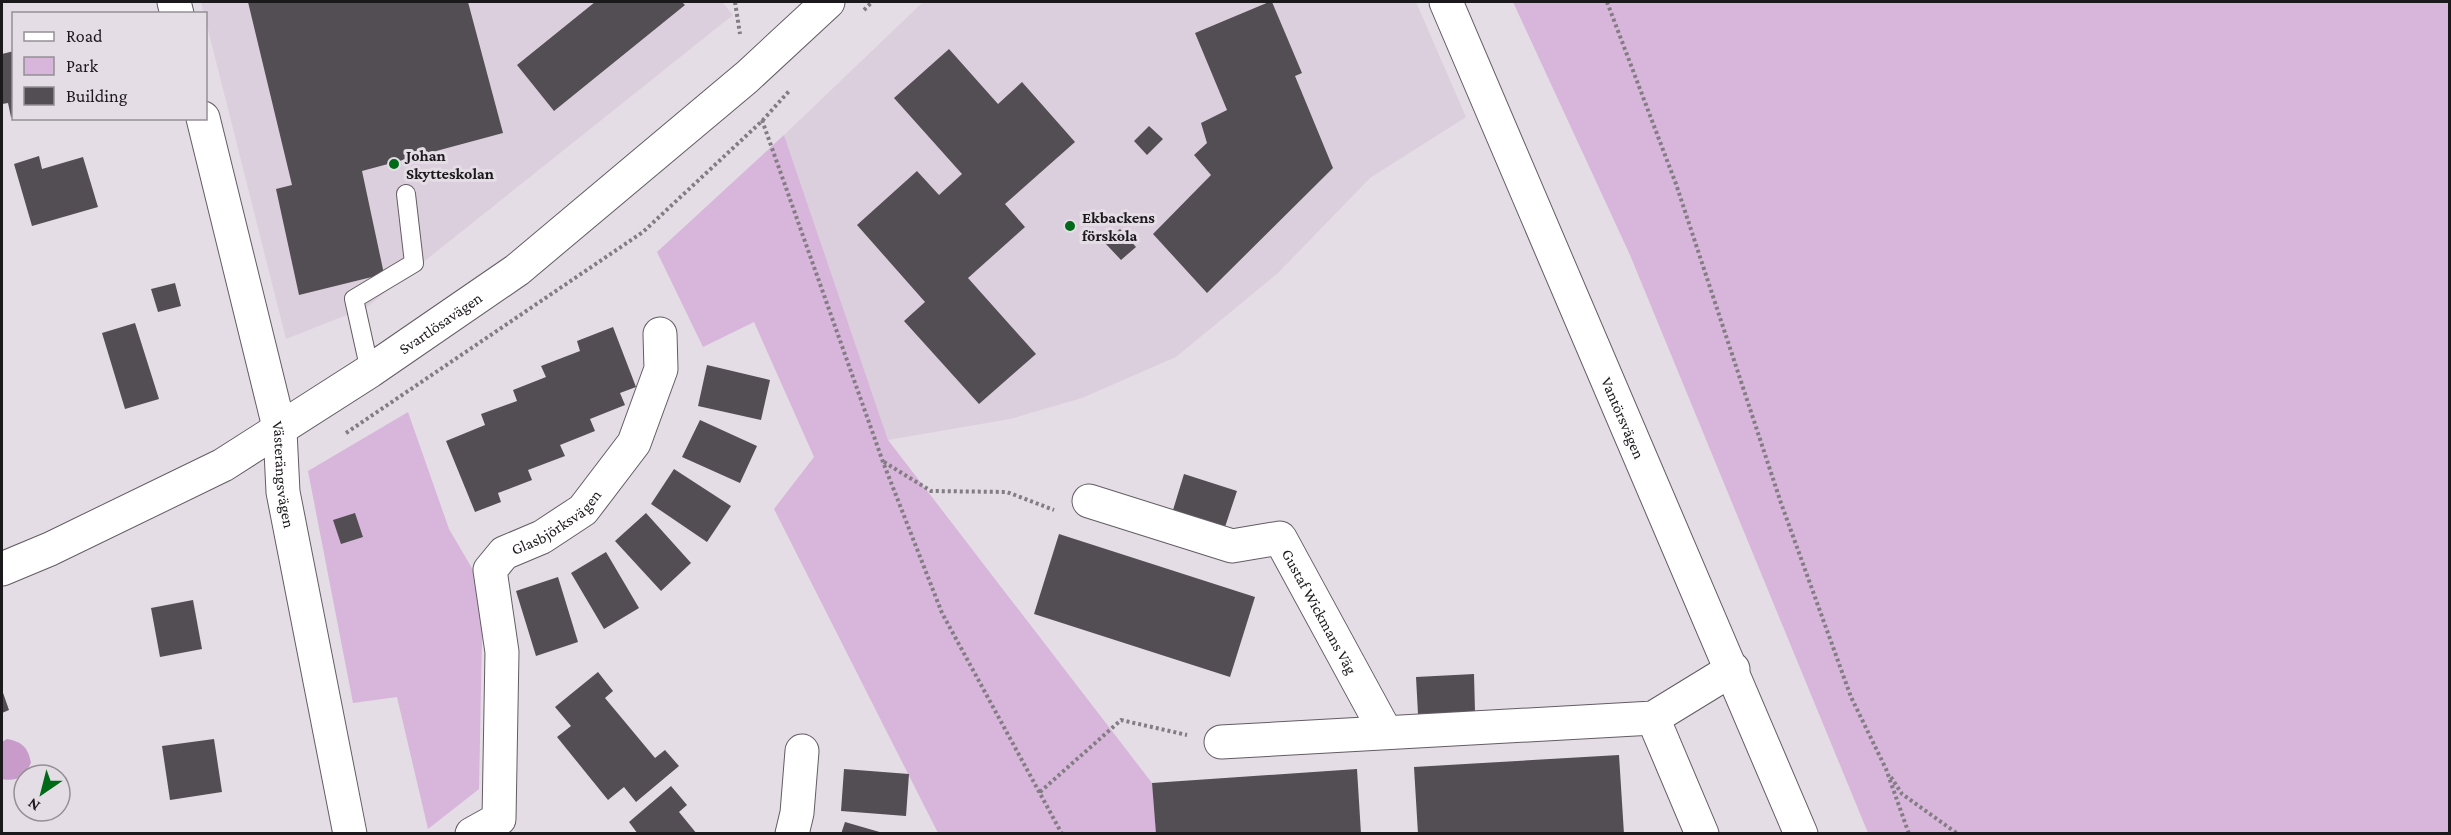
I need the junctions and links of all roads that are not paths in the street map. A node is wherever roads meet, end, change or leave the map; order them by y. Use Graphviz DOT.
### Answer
graph roads {
  1 [pos="828,2"];
  2 [pos="1446,2"];
  3 [pos="203,120"];
  4 [pos="406,194"];
  5 [pos="660,334"];
  6 [pos="370,371"];
  7 [pos="280,431"];
  8 [pos="1089,501"];
  9 [pos="2,569"];
  10 [pos="1733,669"];
  11 [pos="1653,718"];
  12 [pos="1385,731"];
  13 [pos="1221,742"];
  14 [pos="802,751"];
  15 [pos="496,829"];
  16 [pos="350,834"];
  17 [pos="792,834"];
  18 [pos="1702,834"];
  19 [pos="1801,834"];
  1 -- 6 [label="street, Svartlösavägen"];
  2 -- 10 [label="street, Vantörsvägen"];
  3 -- 7 [label="street, Västerängsvägen"];
  4 -- 6 [label="lane"];
  5 -- 15 [label="street, Glasbjörksvägen"];
  6 -- 7 [label="street, Svartlösavägen"];
  7 -- 9 [label="street, Svartlösavägen"];
  7 -- 16 [label="street, Västerängsvägen"];
  8 -- 12 [label="street, Gustaf Wickmans Väg"];
  10 -- 11 [label="street"];
  10 -- 19 [label="street, Vantörsvägen"];
  11 -- 12 [label="street"];
  11 -- 18 [label="street"];
  12 -- 13 [label="street"];
  14 -- 17 [label="street"];
}
